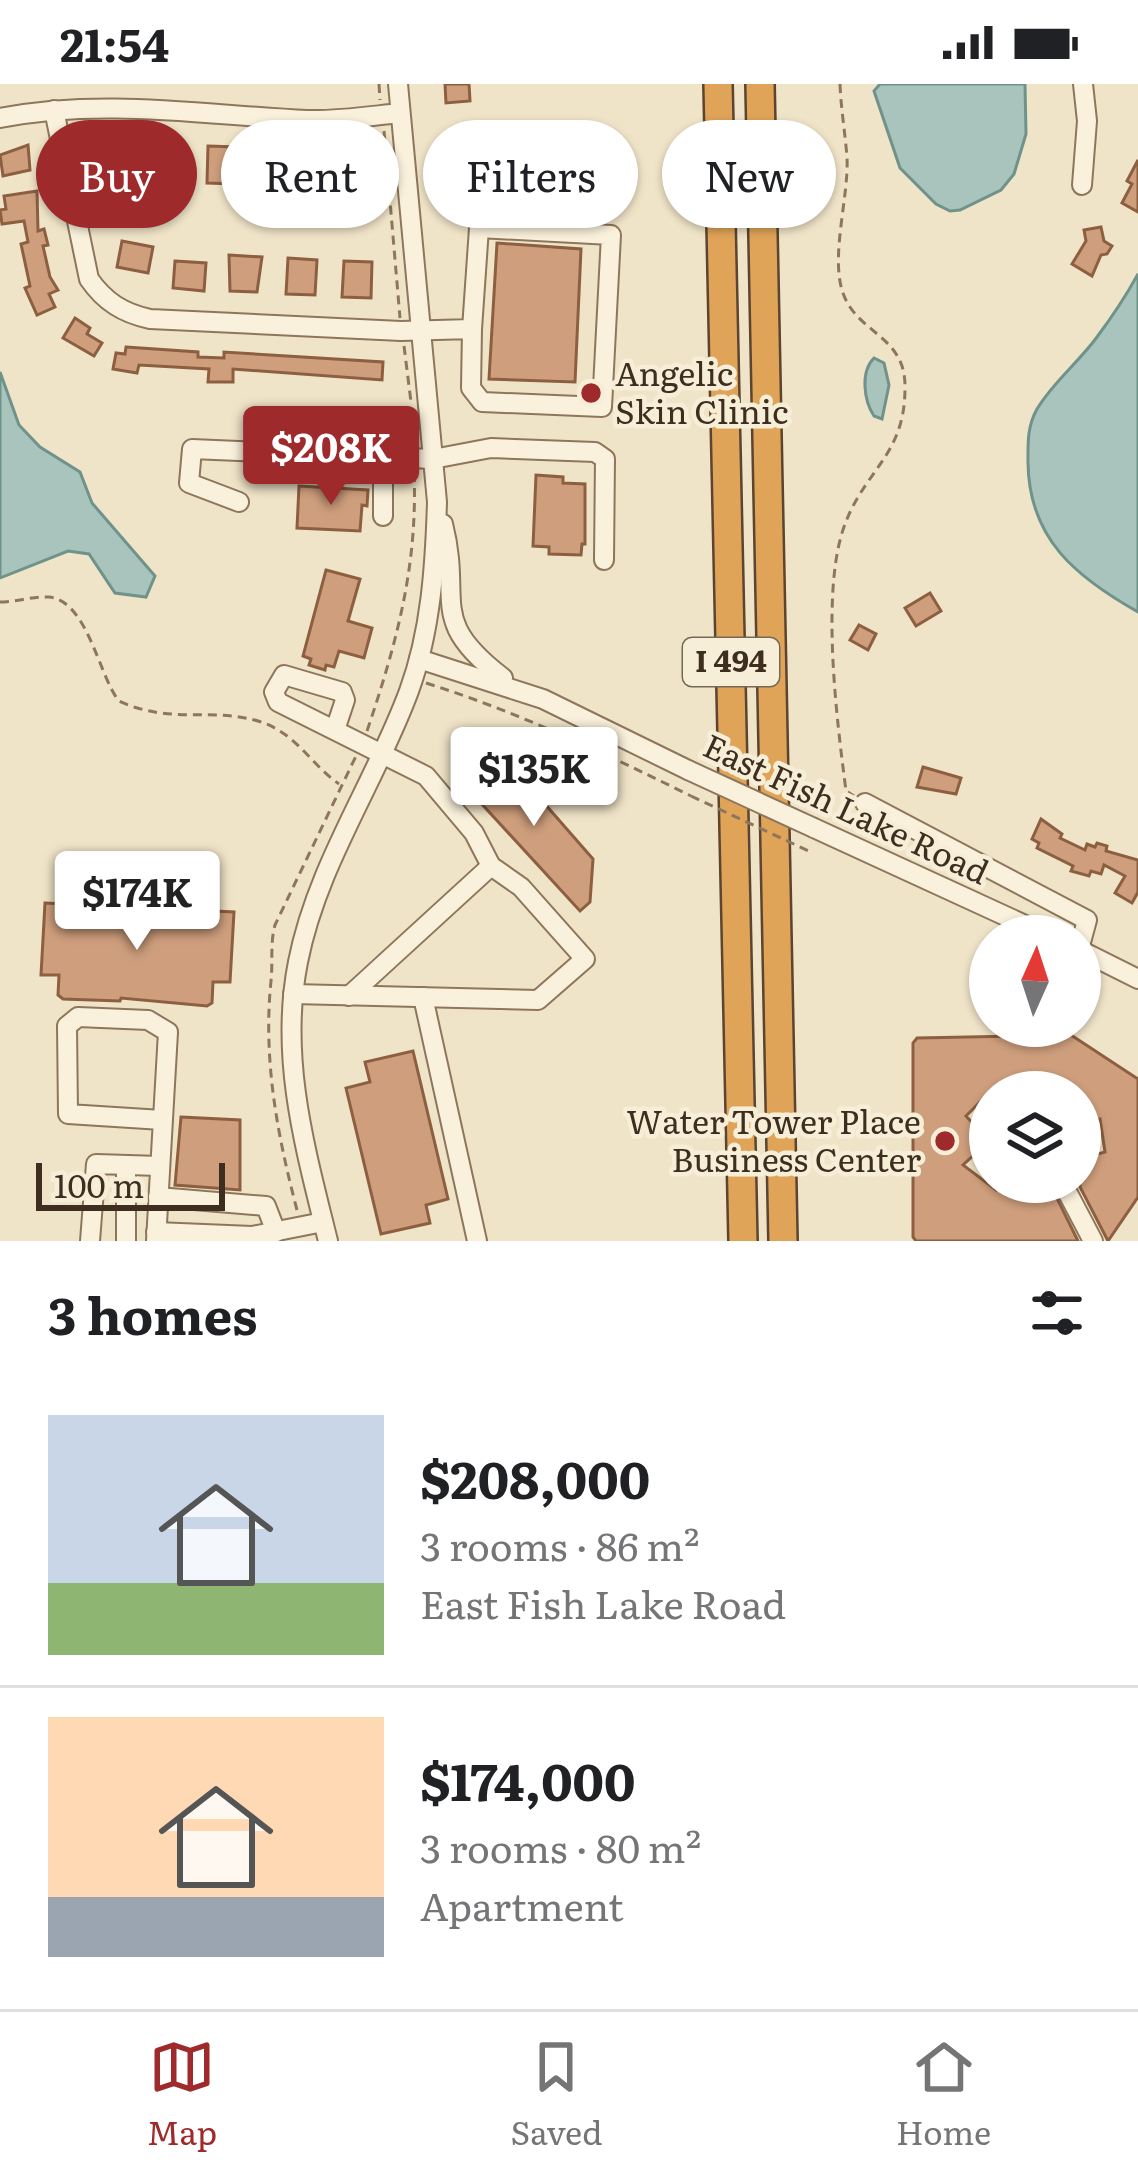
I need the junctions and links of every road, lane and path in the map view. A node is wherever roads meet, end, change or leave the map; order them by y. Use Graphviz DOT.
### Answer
graph roads {
  1 [pos="379,84"];
  2 [pos="398,84"];
  3 [pos="718,84"];
  4 [pos="760,84"];
  5 [pos="841,84"];
  6 [pos="1083,84"];
  7 [pos="380,102"];
  8 [pos="55,110"];
  9 [pos="400,113"];
  10 [pos="0,118"];
  11 [pos="1082,185"];
  12 [pos="472,329"];
  13 [pos="421,331"];
  14 [pos="383,458"];
  15 [pos="433,459"];
  16 [pos="239,502"];
  17 [pos="437,502"];
  18 [pos="383,516"];
  19 [pos="604,560"];
  20 [pos="0,602"];
  21 [pos="416,669"];
  22 [pos="384,670"];
  23 [pos="514,687"];
  24 [pos="336,728"];
  25 [pos="382,753"];
  26 [pos="340,785"];
  27 [pos="866,802"];
  28 [pos="813,853"];
  29 [pos="491,866"];
  30 [pos="1003,915"];
  31 [pos="1078,915"];
  32 [pos="1101,960"];
  33 [pos="1138,980"];
  34 [pos="293,994"];
  35 [pos="349,996"];
  36 [pos="423,998"];
  37 [pos="162,1120"];
  38 [pos="125,1165"];
  39 [pos="160,1166"];
  40 [pos="158,1197"];
  41 [pos="1073,1203"];
  42 [pos="325,1231"];
  43 [pos="277,1232"];
  44 [pos="156,1237"];
  45 [pos="223,1238"];
  46 [pos="90,1241"];
  47 [pos="126,1241"];
  48 [pos="478,1241"];
  49 [pos="743,1241"];
  50 [pos="783,1241"];
  51 [pos="1093,1241"];
  1 -- 7 [label="path"];
  2 -- 9 [label="street"];
  3 -- 49 [label="highway, I 494"];
  4 -- 50 [label="highway, I 494"];
  5 -- 27 [label="path"];
  6 -- 11 [label="street"];
  8 -- 9 [label="street"];
  8 -- 10 [label="street"];
  8 -- 13 [label="street"];
  9 -- 13 [label="street"];
  12 -- 12 [label="street"];
  12 -- 13 [label="street"];
  13 -- 15 [label="street"];
  14 -- 15 [label="street"];
  14 -- 16 [label="street"];
  14 -- 18 [label="street"];
  15 -- 17 [label="street"];
  15 -- 19 [label="street"];
  17 -- 21 [label="street"];
  17 -- 23 [label="street"];
  20 -- 26 [label="path"];
  21 -- 22 [label="path"];
  21 -- 23 [label="street, East Fish Lake Road"];
  21 -- 25 [label="street"];
  21 -- 28 [label="path, bridge"];
  23 -- 30 [label="street, East Fish Lake Road, bridge"];
  24 -- 25 [label="street"];
  25 -- 29 [label="street"];
  25 -- 34 [label="street"];
  27 -- 31 [label="street"];
  29 -- 35 [label="street"];
  29 -- 36 [label="street"];
  32 -- 33 [label="street"];
  34 -- 35 [label="street"];
  34 -- 42 [label="street"];
  35 -- 36 [label="street"];
  36 -- 48 [label="street"];
  37 -- 37 [label="street"];
  37 -- 39 [label="street"];
  38 -- 39 [label="street"];
  38 -- 46 [label="street"];
  38 -- 47 [label="street"];
  39 -- 40 [label="street"];
  40 -- 43 [label="street"];
  40 -- 44 [label="street"];
  41 -- 51 [label="street"];
  42 -- 43 [label="street"];
  43 -- 45 [label="street"];
  44 -- 45 [label="street"];
}
